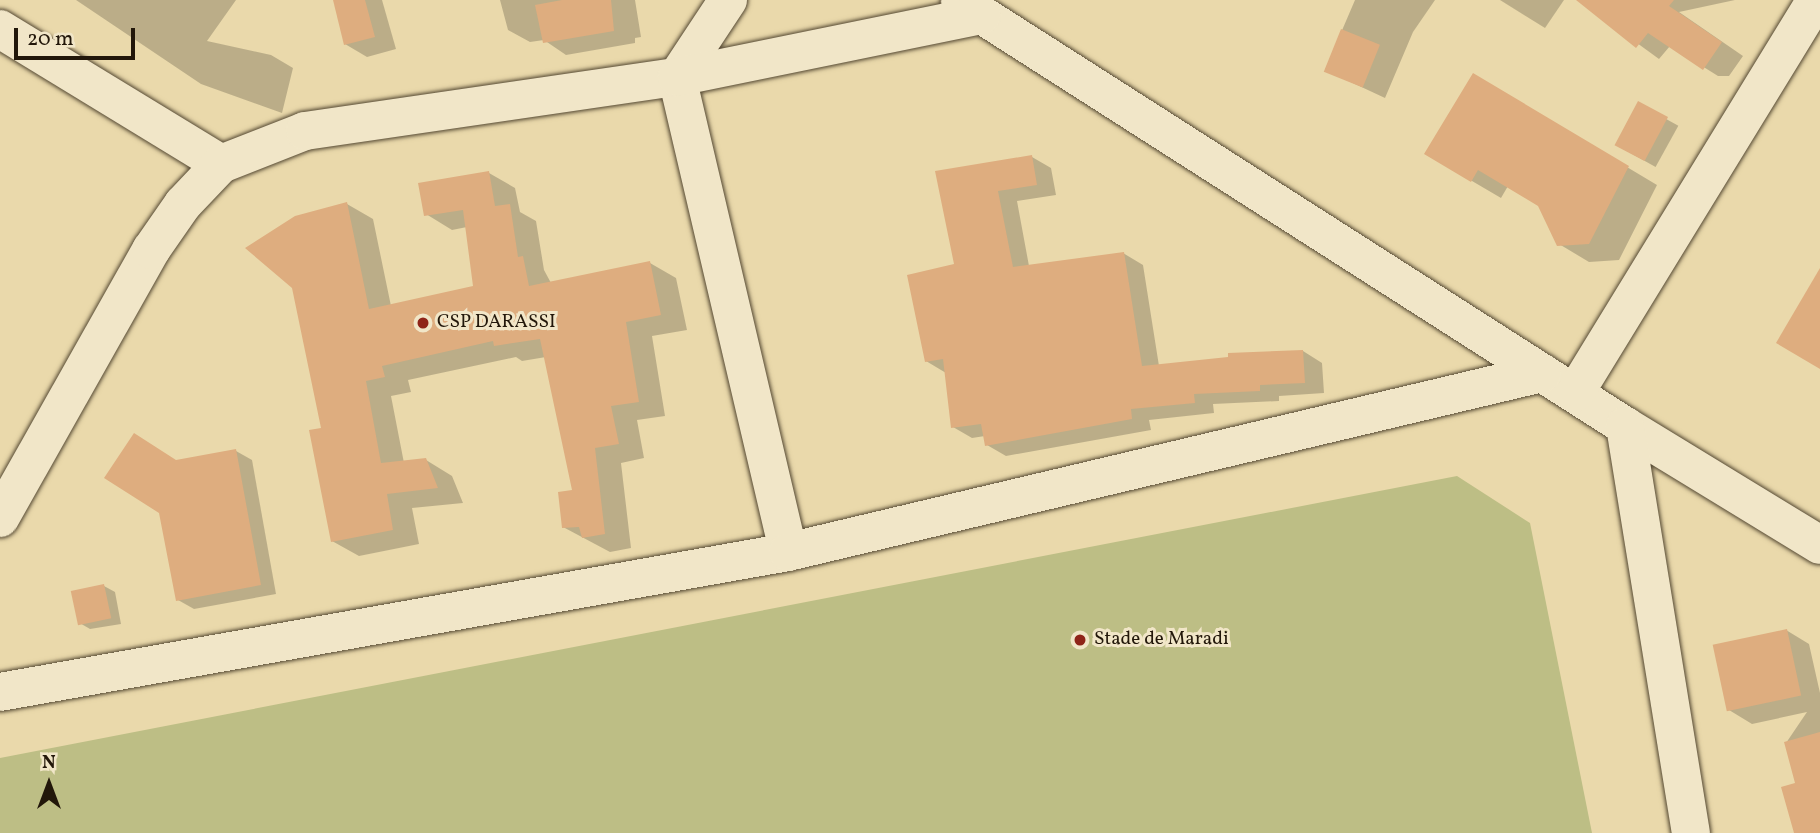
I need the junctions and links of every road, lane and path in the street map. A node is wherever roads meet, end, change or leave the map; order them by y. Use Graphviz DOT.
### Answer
graph roads {
  1 [pos="728,0"];
  2 [pos="1816,0"];
  3 [pos="970,8"];
  4 [pos="0,29"];
  5 [pos="677,78"];
  6 [pos="221,164"];
  7 [pos="1542,373"];
  8 [pos="1575,393"];
  9 [pos="1625,426"];
  10 [pos="0,518"];
  11 [pos="1820,545"];
  12 [pos="788,552"];
  13 [pos="0,692"];
  14 [pos="1691,833"];
  1 -- 5 [label="street"];
  2 -- 8 [label="street"];
  3 -- 5 [label="street"];
  3 -- 7 [label="street"];
  4 -- 6 [label="street"];
  5 -- 6 [label="street"];
  5 -- 12 [label="street"];
  6 -- 10 [label="street"];
  7 -- 8 [label="street"];
  7 -- 12 [label="street"];
  8 -- 9 [label="street"];
  9 -- 11 [label="street"];
  9 -- 14 [label="street"];
  12 -- 13 [label="street"];
}
